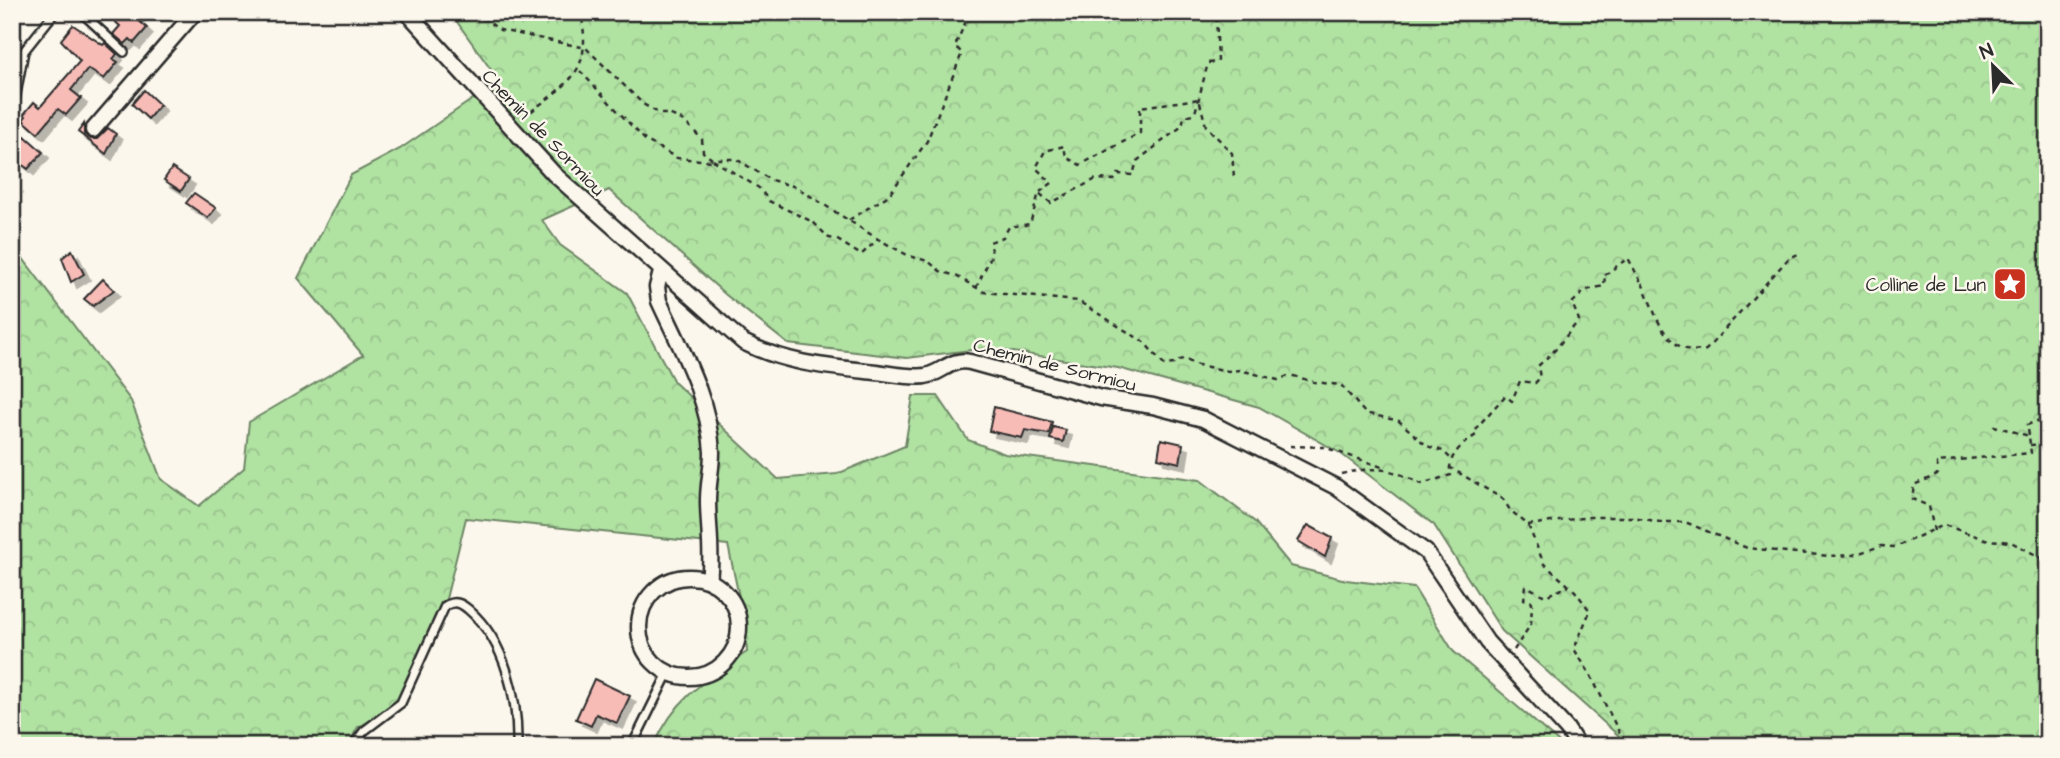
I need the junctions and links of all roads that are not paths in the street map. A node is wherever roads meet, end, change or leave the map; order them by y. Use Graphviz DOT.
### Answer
graph roads {
  1 [pos="55,12"];
  2 [pos="81,12"];
  3 [pos="407,12"];
  4 [pos="186,15"];
  5 [pos="124,52"];
  6 [pos="12,116"];
  7 [pos="93,130"];
  8 [pos="661,272"];
  9 [pos="709,580"];
  10 [pos="668,673"];
  11 [pos="353,746"];
  12 [pos="517,746"];
  13 [pos="632,746"];
  14 [pos="1578,746"];
  1 -- 6 [label="lane"];
  2 -- 5 [label="lane"];
  3 -- 8 [label="street, Chemin de Sormiou"];
  4 -- 7 [label="street"];
  8 -- 9 [label="street"];
  8 -- 14 [label="street, Chemin de Sormiou"];
  9 -- 10 [label="street"];
  9 -- 10 [label="street"];
  10 -- 13 [label="lane"];
  11 -- 12 [label="lane"];
}
